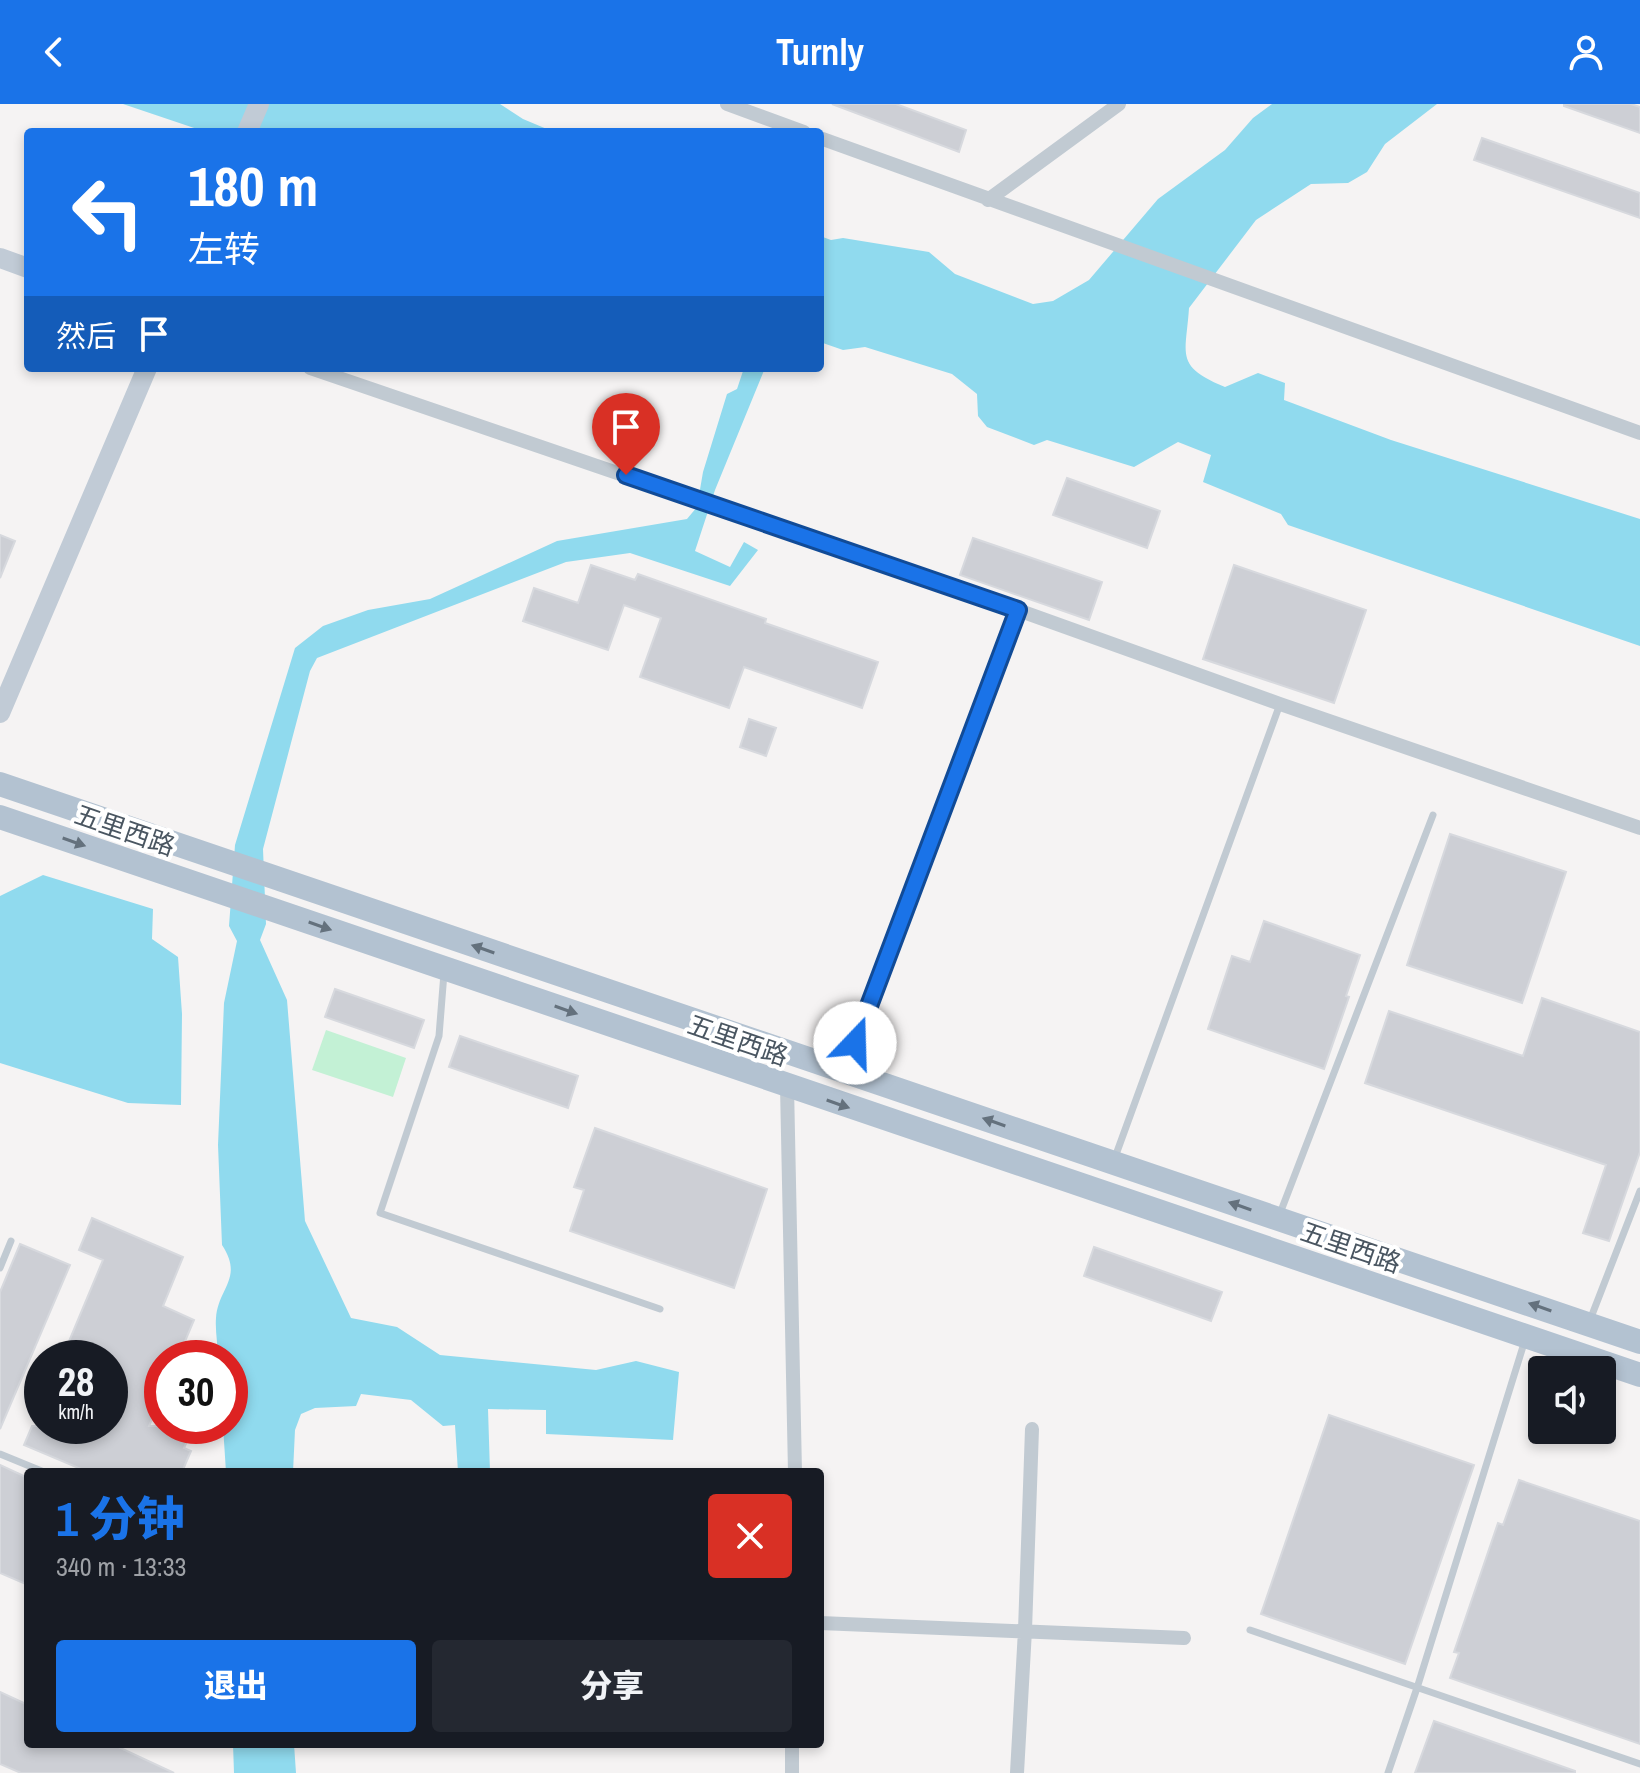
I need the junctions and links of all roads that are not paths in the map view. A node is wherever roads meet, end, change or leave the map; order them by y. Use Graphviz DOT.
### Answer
graph roads {
  1 [pos="259,104"];
  2 [pos="727,104"];
  3 [pos="1119,104"];
  4 [pos="249,128"];
  5 [pos="793,128"];
  6 [pos="824,139"];
  7 [pos="988,200"];
  8 [pos="0,258"];
  9 [pos="24,267"];
  10 [pos="145,372"];
  11 [pos="322,372"];
  12 [pos="1640,433"];
  13 [pos="1018,610"];
  14 [pos="1280,704"];
  15 [pos="0,713"];
  16 [pos="0,784"];
  17 [pos="1433,815"];
  18 [pos="0,817"];
  19 [pos="1640,828"];
  20 [pos="445,969"];
  21 [pos="844,1071"];
  22 [pos="787,1086"];
  23 [pos="1113,1163"];
  24 [pos="1640,1191"];
  25 [pos="1278,1219"];
  26 [pos="11,1241"];
  27 [pos="0,1268"];
  28 [pos="660,1309"];
  29 [pos="1588,1324"];
  30 [pos="1526,1336"];
  31 [pos="1640,1342"];
  32 [pos="1640,1375"];
  33 [pos="1032,1429"];
  34 [pos="0,1454"];
  35 [pos="34,1468"];
  36 [pos="795,1468"];
  37 [pos="824,1623"];
  38 [pos="1025,1630"];
  39 [pos="1250,1630"];
  40 [pos="1184,1638"];
  41 [pos="1417,1688"];
  42 [pos="792,1748"];
  43 [pos="1640,1764"];
  44 [pos="792,1773"];
  45 [pos="1017,1773"];
  46 [pos="1388,1773"];
  1 -- 4 [label="main road"];
  2 -- 5 [label="street"];
  3 -- 7 [label="street"];
  6 -- 7 [label="street"];
  7 -- 12 [label="street"];
  8 -- 9 [label="main road"];
  10 -- 15 [label="main road"];
  11 -- 13 [label="street"];
  13 -- 14 [label="street"];
  13 -- 21 [label="street"];
  14 -- 19 [label="street"];
  14 -- 23 [label="lane"];
  21 -- 16 [label="main road, 五里西路, one-way"];
  17 -- 25 [label="lane"];
  18 -- 20 [label="main road, 五里西路, one-way"];
  20 -- 22 [label="main road, 五里西路, one-way"];
  20 -- 28 [label="lane"];
  23 -- 21 [label="main road, 五里西路, one-way"];
  22 -- 30 [label="main road, 五里西路, one-way"];
  22 -- 36 [label="street"];
  25 -- 23 [label="main road, 五里西路, one-way"];
  24 -- 29 [label="lane"];
  29 -- 25 [label="main road, 五里西路, one-way"];
  26 -- 27 [label="lane"];
  29 -- 31 [label="main road, 五里西路"];
  30 -- 32 [label="main road, 五里西路"];
  30 -- 41 [label="lane"];
  33 -- 38 [label="street"];
  34 -- 35 [label="lane"];
  37 -- 38 [label="street"];
  38 -- 40 [label="street"];
  38 -- 45 [label="street"];
  39 -- 41 [label="lane"];
  41 -- 43 [label="lane"];
  41 -- 46 [label="lane"];
  42 -- 44 [label="street"];
}
